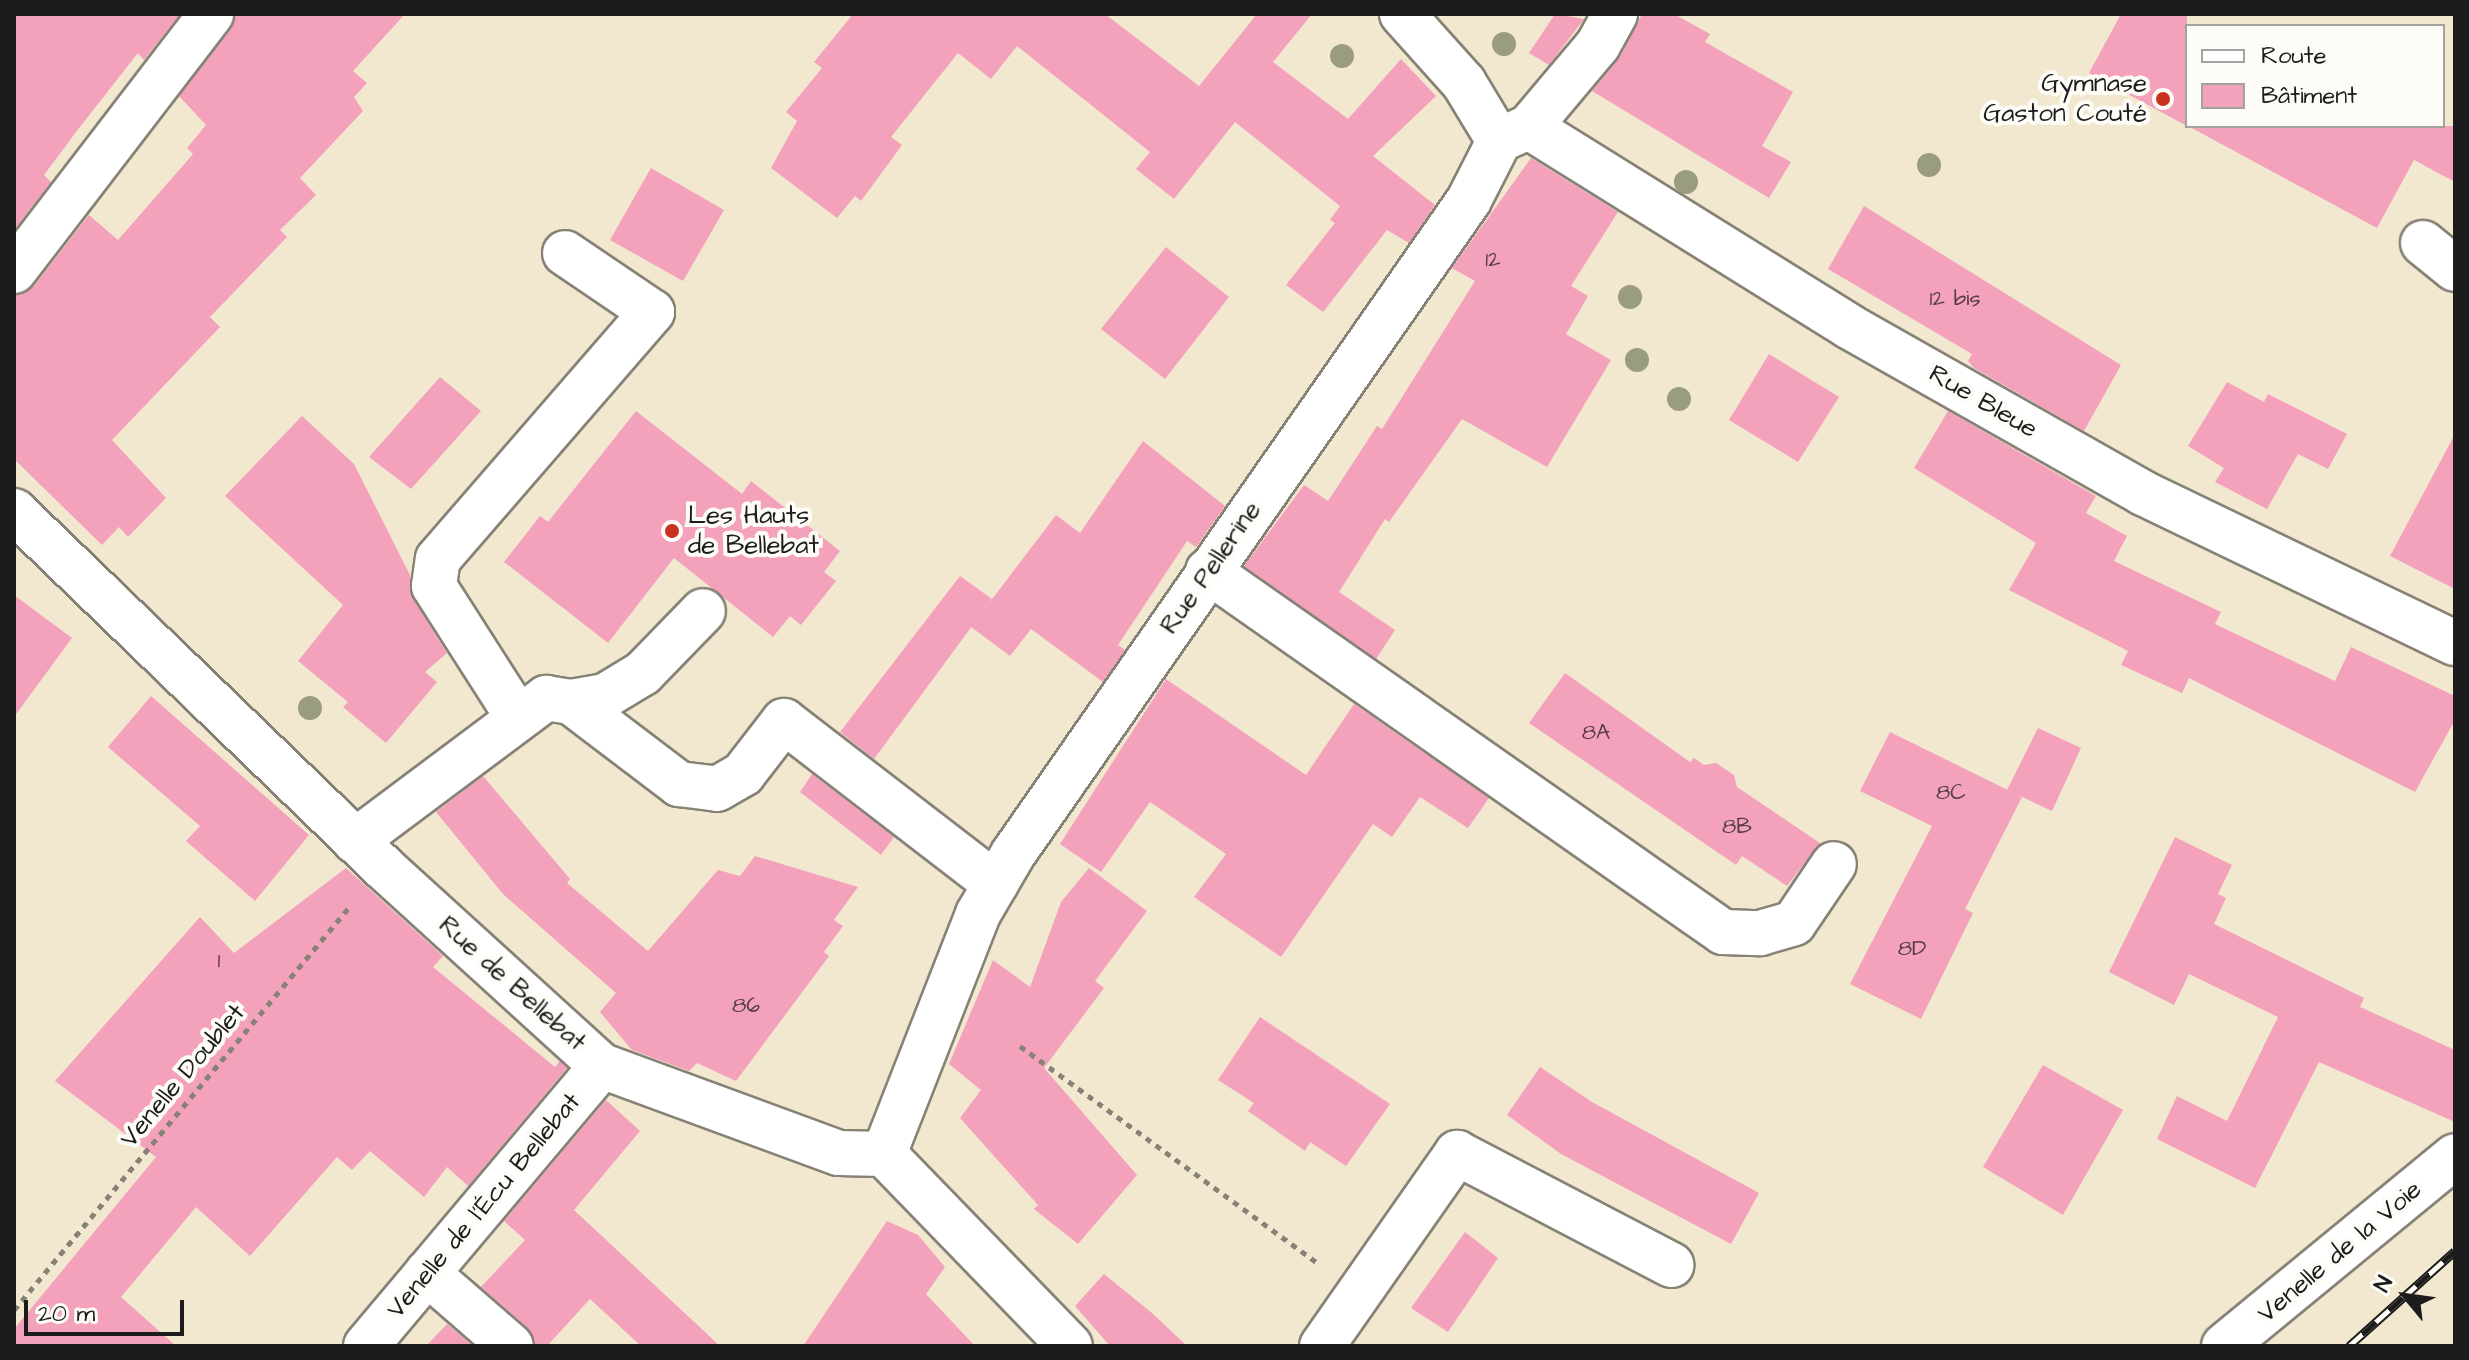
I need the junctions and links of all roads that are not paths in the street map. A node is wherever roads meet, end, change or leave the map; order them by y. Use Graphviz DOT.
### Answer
graph roads {
  1 [pos="211,14"];
  2 [pos="1402,14"];
  3 [pos="1615,14"];
  4 [pos="1514,134"];
  5 [pos="565,253"];
  6 [pos="14,271"];
  7 [pos="14,511"];
  8 [pos="1208,571"];
  9 [pos="703,611"];
  10 [pos="2455,643"];
  11 [pos="571,702"];
  12 [pos="517,716"];
  13 [pos="369,854"];
  14 [pos="1834,864"];
  15 [pos="996,884"];
  16 [pos="602,1066"];
  17 [pos="884,1154"];
  18 [pos="2455,1156"];
  19 [pos="1671,1265"];
  20 [pos="427,1273"];
  21 [pos="366,1346"];
  22 [pos="511,1346"];
  23 [pos="1070,1346"];
  24 [pos="1322,1346"];
  25 [pos="2224,1346"];
  1 -- 6 [label="street"];
  2 -- 4 [label="street"];
  3 -- 4 [label="street, Rue Pellerine"];
  4 -- 8 [label="street, Rue Pellerine"];
  4 -- 10 [label="street, Rue Bleue"];
  5 -- 12 [label="street"];
  7 -- 13 [label="street, Rue de Bellebat"];
  8 -- 14 [label="street"];
  8 -- 15 [label="street, Rue Pellerine"];
  9 -- 11 [label="street"];
  11 -- 12 [label="street"];
  11 -- 15 [label="street"];
  12 -- 13 [label="street"];
  13 -- 16 [label="street, Rue de Bellebat"];
  15 -- 17 [label="street, Rue Pellerine"];
  16 -- 17 [label="street, Rue de Bellebat"];
  16 -- 20 [label="street, Venelle de l'Écu Bellebat"];
  17 -- 23 [label="street"];
  18 -- 25 [label="street, Venelle de la Voie"];
  19 -- 24 [label="street"];
  20 -- 21 [label="street, Venelle de l'Écu Bellebat"];
  20 -- 22 [label="street"];
}
